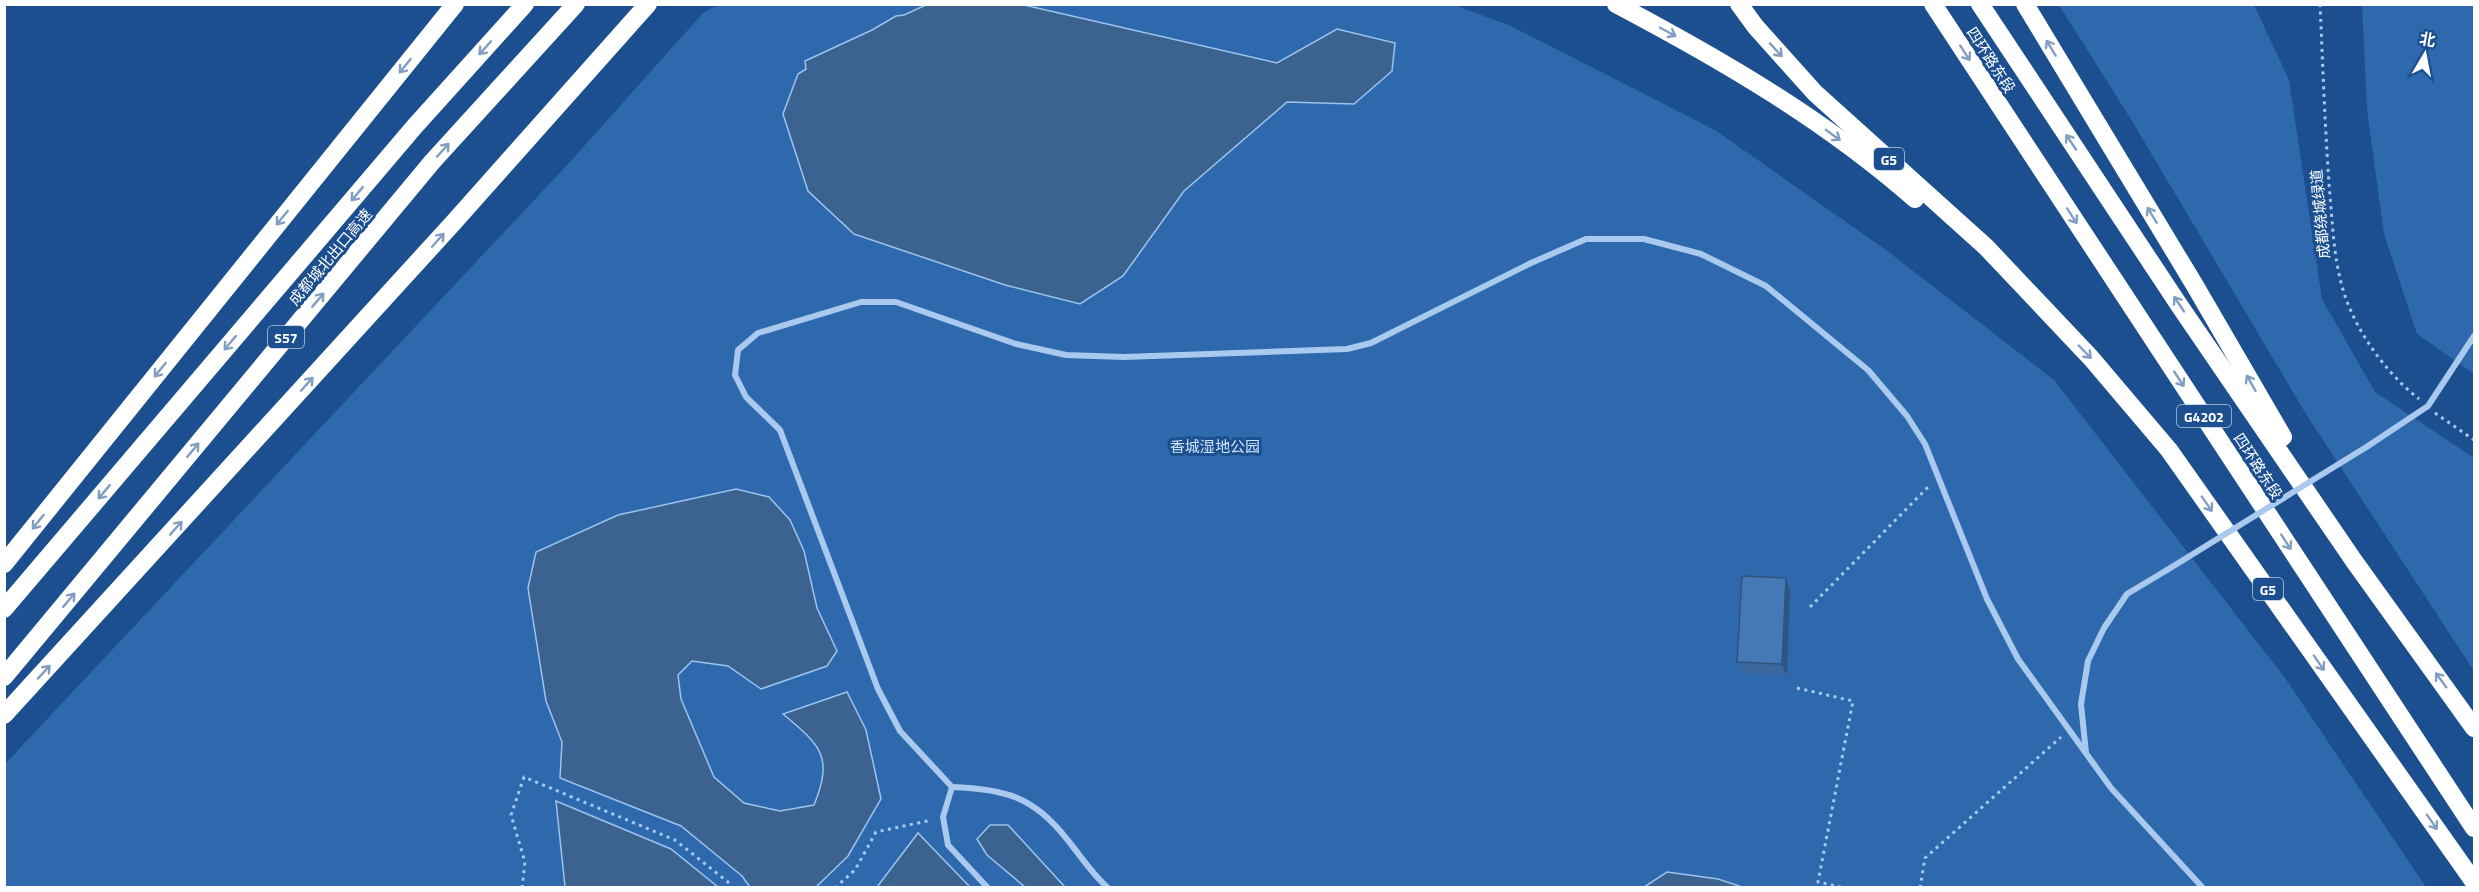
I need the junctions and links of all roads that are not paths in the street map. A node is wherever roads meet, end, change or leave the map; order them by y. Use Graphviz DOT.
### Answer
graph roads {
  1 [pos="455,4"];
  2 [pos="525,4"];
  3 [pos="576,4"];
  4 [pos="648,4"];
  5 [pos="1616,4"];
  6 [pos="1739,4"];
  7 [pos="1933,4"];
  8 [pos="1980,4"];
  9 [pos="2025,4"];
  10 [pos="2044,310"];
  11 [pos="2475,336"];
  12 [pos="2354,561"];
  13 [pos="4,564"];
  14 [pos="4,609"];
  15 [pos="4,677"];
  16 [pos="4,715"];
  17 [pos="2475,728"];
  18 [pos="2086,754"];
  19 [pos="952,787"];
  20 [pos="2475,828"];
  21 [pos="2475,882"];
  22 [pos="988,888"];
  23 [pos="1108,888"];
  24 [pos="2203,888"];
  1 -- 13 [label="highway, one-way"];
  2 -- 14 [label="highway, 成都城北出口高速 / S57, one-way"];
  15 -- 3 [label="highway, 成都城北出口高速 / S57, one-way"];
  16 -- 4 [label="highway, one-way"];
  5 -- 10 [label="highway, one-way"];
  6 -- 10 [label="highway, G5, one-way"];
  7 -- 20 [label="highway, 四环路东段 / G4202, one-way"];
  12 -- 8 [label="highway, 四环路东段 / G4202, one-way"];
  12 -- 9 [label="highway, one-way"];
  10 -- 21 [label="highway, G5, one-way"];
  11 -- 18 [label="street, bridge"];
  17 -- 12 [label="highway, 四环路东段, one-way"];
  18 -- 19 [label="street"];
  18 -- 24 [label="street"];
  19 -- 22 [label="street"];
  19 -- 23 [label="street"];
}
